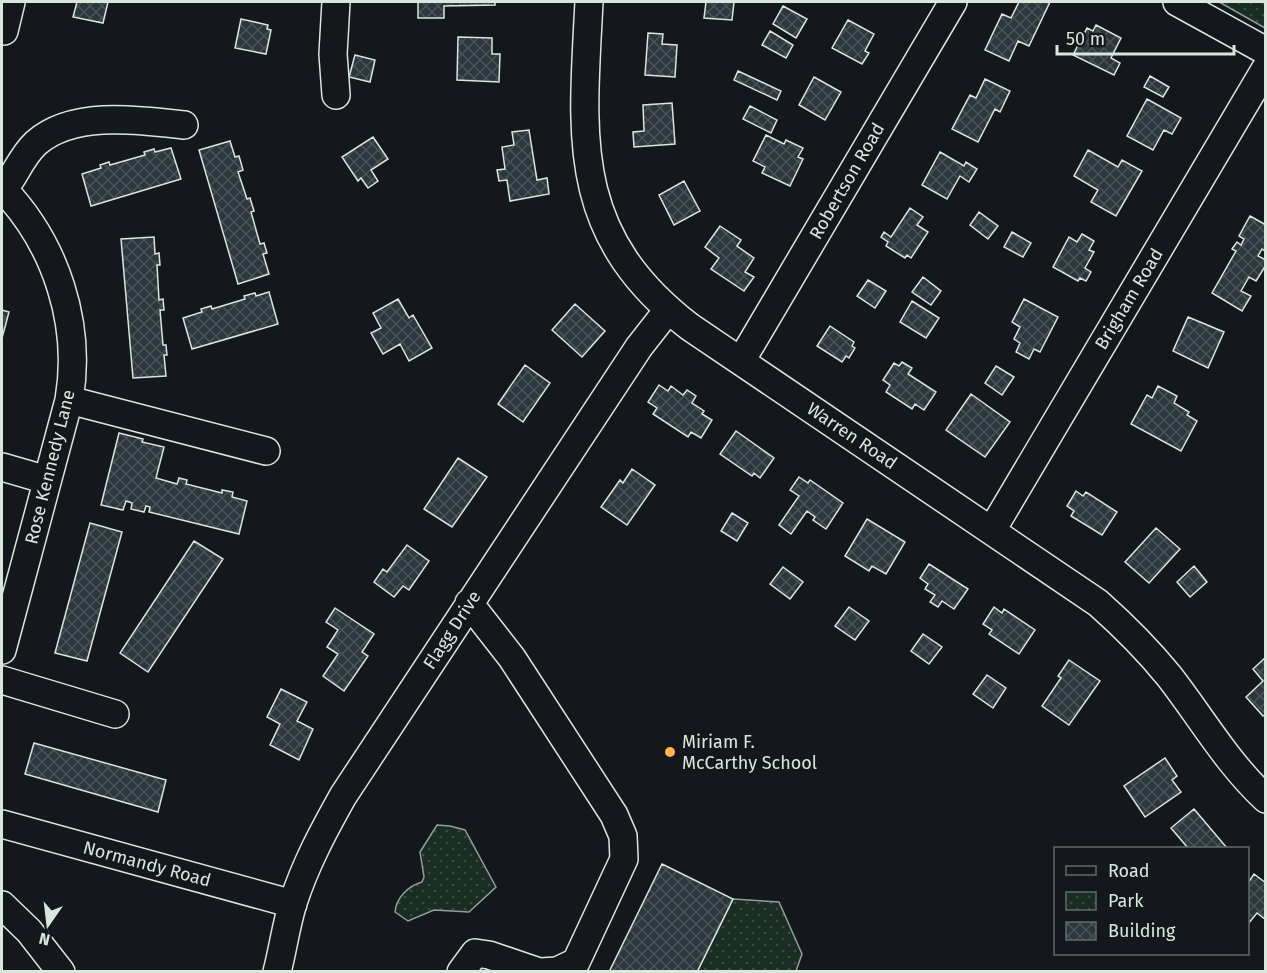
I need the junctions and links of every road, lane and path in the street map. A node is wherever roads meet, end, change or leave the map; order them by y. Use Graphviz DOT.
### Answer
graph roads {
  1 [pos="11,2"];
  2 [pos="336,2"];
  3 [pos="589,2"];
  4 [pos="953,2"];
  5 [pos="1177,2"];
  6 [pos="4,31"];
  7 [pos="1266,51"];
  8 [pos="1266,68"];
  9 [pos="336,95"];
  10 [pos="184,125"];
  11 [pos="3,191"];
  12 [pos="668,310"];
  13 [pos="741,361"];
  14 [pos="69,400"];
  15 [pos="266,451"];
  16 [pos="2,467"];
  17 [pos="47,480"];
  18 [pos="992,530"];
  19 [pos="8,602"];
  20 [pos="469,603"];
  21 [pos="2,650"];
  22 [pos="2,680"];
  23 [pos="115,714"];
  24 [pos="1266,799"];
  25 [pos="2,824"];
  26 [pos="293,904"];
  27 [pos="2,905"];
  28 [pos="61,972"];
  29 [pos="278,972"];
  30 [pos="461,972"];
  31 [pos="540,972"];
  1 -- 6 [label="street"];
  2 -- 9 [label="street"];
  3 -- 12 [label="street, Warren Road"];
  4 -- 13 [label="street, Robertson Road"];
  5 -- 7 [label="street"];
  8 -- 18 [label="street, Brigham Road"];
  10 -- 11 [label="street"];
  11 -- 14 [label="street, Rose Kennedy Lane"];
  12 -- 13 [label="street, Warren Road"];
  12 -- 20 [label="street, Flagg Drive"];
  13 -- 18 [label="street, Warren Road"];
  14 -- 15 [label="street"];
  14 -- 17 [label="street, Rose Kennedy Lane"];
  16 -- 17 [label="street"];
  17 -- 19 [label="street, Rose Kennedy Lane"];
  18 -- 24 [label="street, Warren Road"];
  19 -- 21 [label="street, Rose Kennedy Lane"];
  20 -- 26 [label="street, Flagg Drive"];
  20 -- 31 [label="street"];
  22 -- 23 [label="street"];
  25 -- 26 [label="street, Normandy Road"];
  26 -- 29 [label="street, Flagg Drive"];
  27 -- 28 [label="street"];
  30 -- 31 [label="street"];
}
